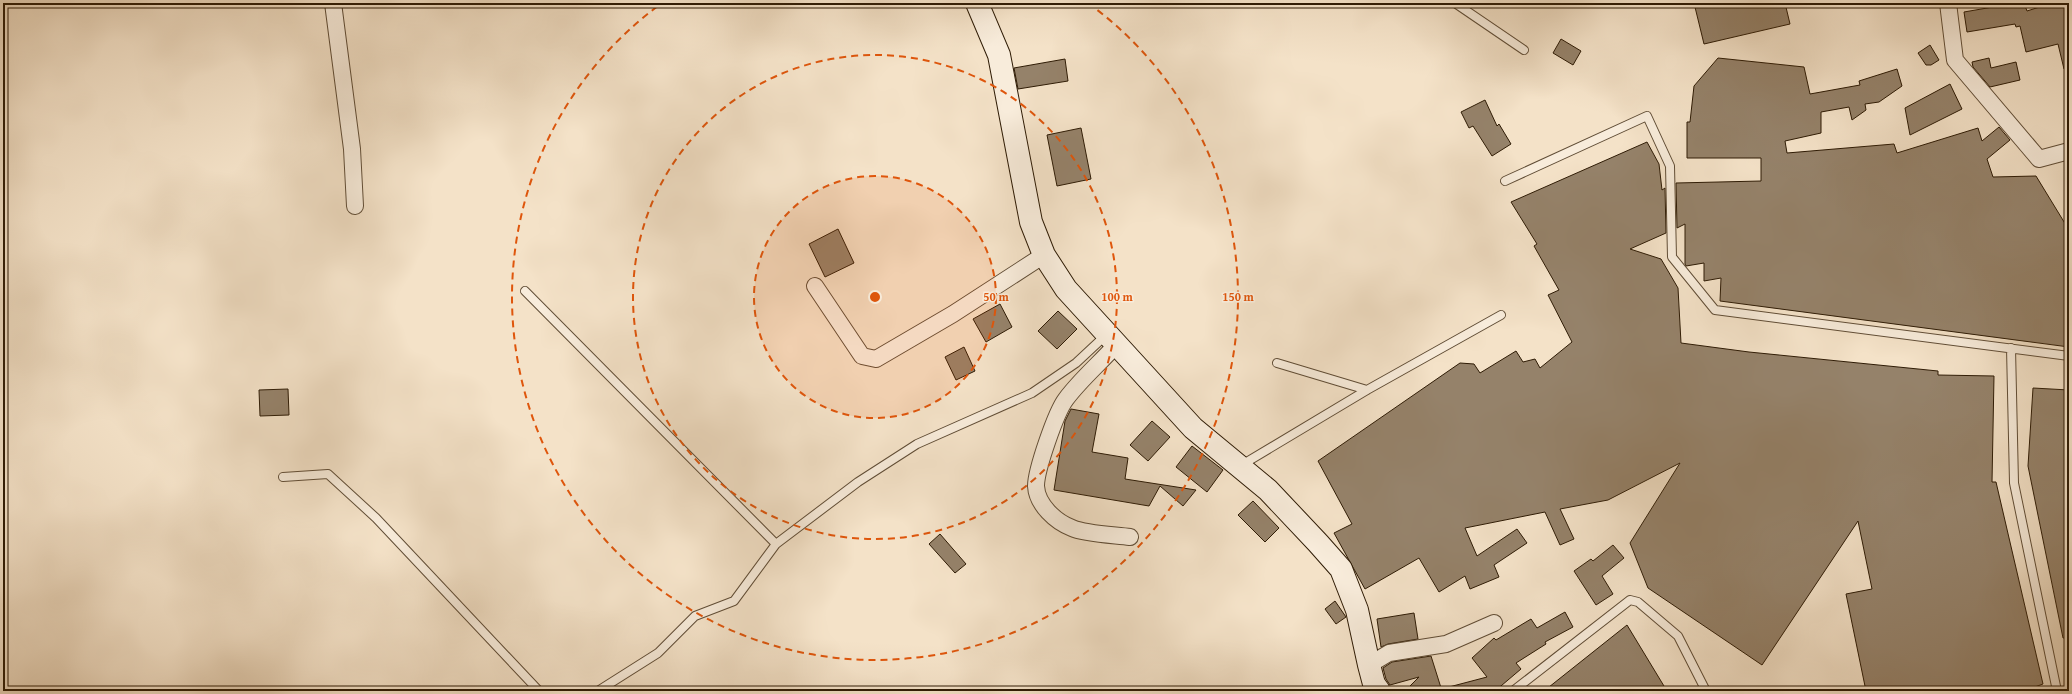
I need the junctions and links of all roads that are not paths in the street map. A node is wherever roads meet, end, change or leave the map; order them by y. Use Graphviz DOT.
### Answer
graph roads {
  1 [pos="333,3"];
  2 [pos="977,3"];
  3 [pos="1455,3"];
  4 [pos="1948,3"];
  5 [pos="1524,50"];
  6 [pos="2069,151"];
  7 [pos="1505,180"];
  8 [pos="355,206"];
  9 [pos="1044,255"];
  10 [pos="815,286"];
  11 [pos="525,291"];
  12 [pos="1501,315"];
  13 [pos="1111,340"];
  14 [pos="2012,348"];
  15 [pos="2069,356"];
  16 [pos="1277,363"];
  17 [pos="1367,390"];
  18 [pos="1240,466"];
  19 [pos="283,477"];
  20 [pos="1130,537"];
  21 [pos="776,544"];
  22 [pos="1494,623"];
  23 [pos="1369,665"];
  24 [pos="539,691"];
  25 [pos="598,691"];
  26 [pos="1378,691"];
  27 [pos="1513,691"];
  28 [pos="1706,691"];
  29 [pos="2057,691"];
  1 -- 8 [label="street"];
  2 -- 9 [label="street"];
  3 -- 5 [label="lane"];
  4 -- 6 [label="street"];
  7 -- 14 [label="lane"];
  9 -- 10 [label="street"];
  9 -- 13 [label="street"];
  11 -- 21 [label="lane"];
  12 -- 17 [label="lane"];
  13 -- 18 [label="street"];
  13 -- 20 [label="street"];
  13 -- 21 [label="lane"];
  14 -- 15 [label="lane"];
  14 -- 29 [label="lane"];
  16 -- 17 [label="lane"];
  17 -- 18 [label="lane"];
  18 -- 23 [label="street"];
  19 -- 24 [label="lane"];
  21 -- 25 [label="lane"];
  22 -- 23 [label="street"];
  23 -- 26 [label="street"];
  27 -- 28 [label="lane"];
}
